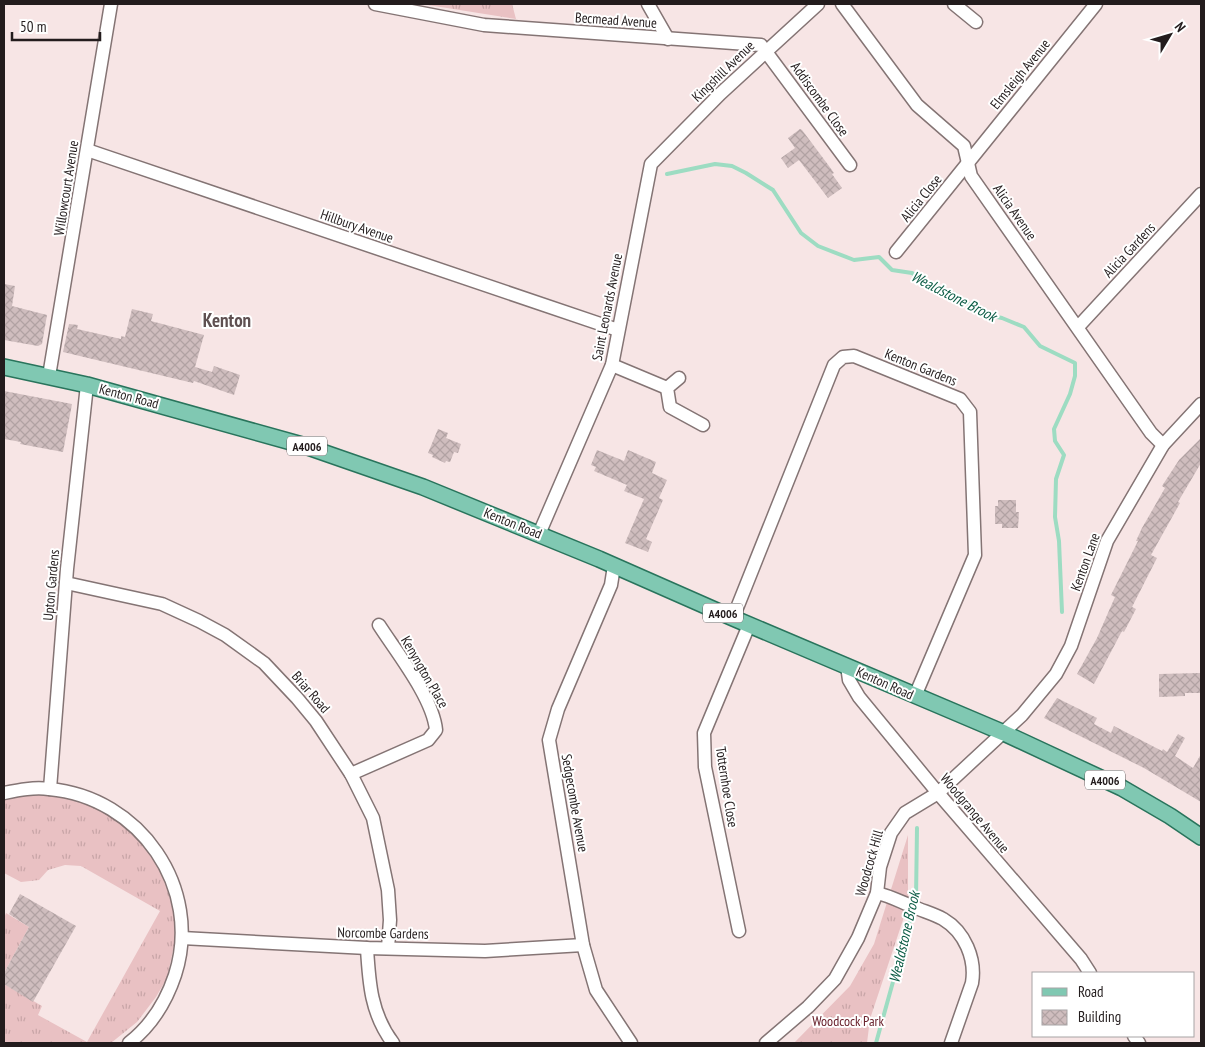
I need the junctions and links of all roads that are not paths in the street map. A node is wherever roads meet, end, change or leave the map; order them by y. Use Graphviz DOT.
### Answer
graph roads {
  1 [pos="112,4"];
  2 [pos="374,4"];
  3 [pos="648,4"];
  4 [pos="818,4"];
  5 [pos="842,4"];
  6 [pos="954,4"];
  7 [pos="1096,4"];
  8 [pos="976,22"];
  9 [pos="668,39"];
  10 [pos="766,50"];
  11 [pos="87,150"];
  12 [pos="969,163"];
  13 [pos="651,164"];
  14 [pos="850,166"];
  15 [pos="1201,194"];
  16 [pos="896,252"];
  17 [pos="1078,328"];
  18 [pos="618,330"];
  19 [pos="612,365"];
  20 [pos="4,368"];
  21 [pos="49,376"];
  22 [pos="679,378"];
  23 [pos="87,385"];
  24 [pos="667,388"];
  25 [pos="1201,404"];
  26 [pos="703,425"];
  27 [pos="1162,445"];
  28 [pos="539,534"];
  29 [pos="614,566"];
  30 [pos="66,583"];
  31 [pos="733,618"];
  32 [pos="379,625"];
  33 [pos="750,625"];
  34 [pos="847,666"];
  35 [pos="915,696"];
  36 [pos="1004,733"];
  37 [pos="351,774"];
  38 [pos="50,789"];
  39 [pos="4,793"];
  40 [pos="938,793"];
  41 [pos="1201,837"];
  42 [pos="877,893"];
  43 [pos="739,931"];
  44 [pos="182,938"];
  45 [pos="584,945"];
  46 [pos="366,948"];
  47 [pos="388,948"];
  48 [pos="1089,972"];
  49 [pos="135,1041"];
  50 [pos="393,1043"];
  51 [pos="631,1043"];
  52 [pos="766,1043"];
  53 [pos="952,1043"];
  1 -- 11 [label="street, Willowcourt Avenue"];
  2 -- 9 [label="street, Becmead Avenue"];
  3 -- 9 [label="street"];
  4 -- 10 [label="street, Kingshill Avenue"];
  5 -- 12 [label="street, Alicia Avenue"];
  6 -- 8 [label="street"];
  7 -- 12 [label="street, Elmsleigh Avenue"];
  9 -- 10 [label="street, Becmead Avenue"];
  10 -- 13 [label="street, Kingshill Avenue"];
  10 -- 14 [label="street, Addiscombe Close"];
  11 -- 18 [label="street, Hillbury Avenue"];
  11 -- 21 [label="street, Willowcourt Avenue"];
  12 -- 16 [label="street, Alicia Close"];
  12 -- 17 [label="street, Alicia Avenue"];
  13 -- 18 [label="street, Saint Leonards Avenue"];
  15 -- 17 [label="street, Alicia Gardens"];
  17 -- 27 [label="street, Alicia Avenue"];
  18 -- 19 [label="street, Saint Leonards Avenue"];
  19 -- 24 [label="street"];
  19 -- 28 [label="street, Saint Leonards Avenue"];
  20 -- 21 [label="main road, Kenton Road / A4006"];
  21 -- 23 [label="main road, Kenton Road / A4006"];
  22 -- 24 [label="street"];
  23 -- 28 [label="main road, Kenton Road / A4006"];
  23 -- 30 [label="street, Upton Gardens"];
  24 -- 26 [label="street"];
  25 -- 27 [label="street, Kenton Lane"];
  27 -- 36 [label="street, Kenton Lane"];
  28 -- 29 [label="main road, Kenton Road / A4006"];
  29 -- 31 [label="main road, Kenton Road / A4006"];
  29 -- 45 [label="street, Sedgecombe Avenue"];
  30 -- 37 [label="street, Briar Road"];
  30 -- 38 [label="street, Upton Gardens"];
  31 -- 33 [label="main road, Kenton Road / A4006"];
  31 -- 35 [label="street, Kenton Gardens"];
  32 -- 37 [label="street, Kenyngton Place"];
  33 -- 34 [label="main road, Kenton Road / A4006"];
  33 -- 43 [label="street, Totternhoe Close"];
  34 -- 35 [label="main road, Kenton Road / A4006"];
  34 -- 40 [label="street, Woodgrange Avenue"];
  35 -- 36 [label="main road, Kenton Road / A4006"];
  36 -- 40 [label="street, Woodcock Hill"];
  36 -- 41 [label="main road, A4006"];
  37 -- 47 [label="street, Briar Road"];
  38 -- 39 [label="street"];
  38 -- 44 [label="street"];
  40 -- 42 [label="street, Woodcock Hill"];
  40 -- 48 [label="street, Woodgrange Avenue"];
  42 -- 52 [label="street, Woodcock Hill"];
  42 -- 53 [label="street"];
  44 -- 46 [label="street, Norcombe Gardens"];
  44 -- 49 [label="street"];
  45 -- 47 [label="street, Norcombe Gardens"];
  45 -- 51 [label="street, Sedgecombe Avenue"];
  46 -- 47 [label="street, Norcombe Gardens"];
  46 -- 50 [label="street"];
}
